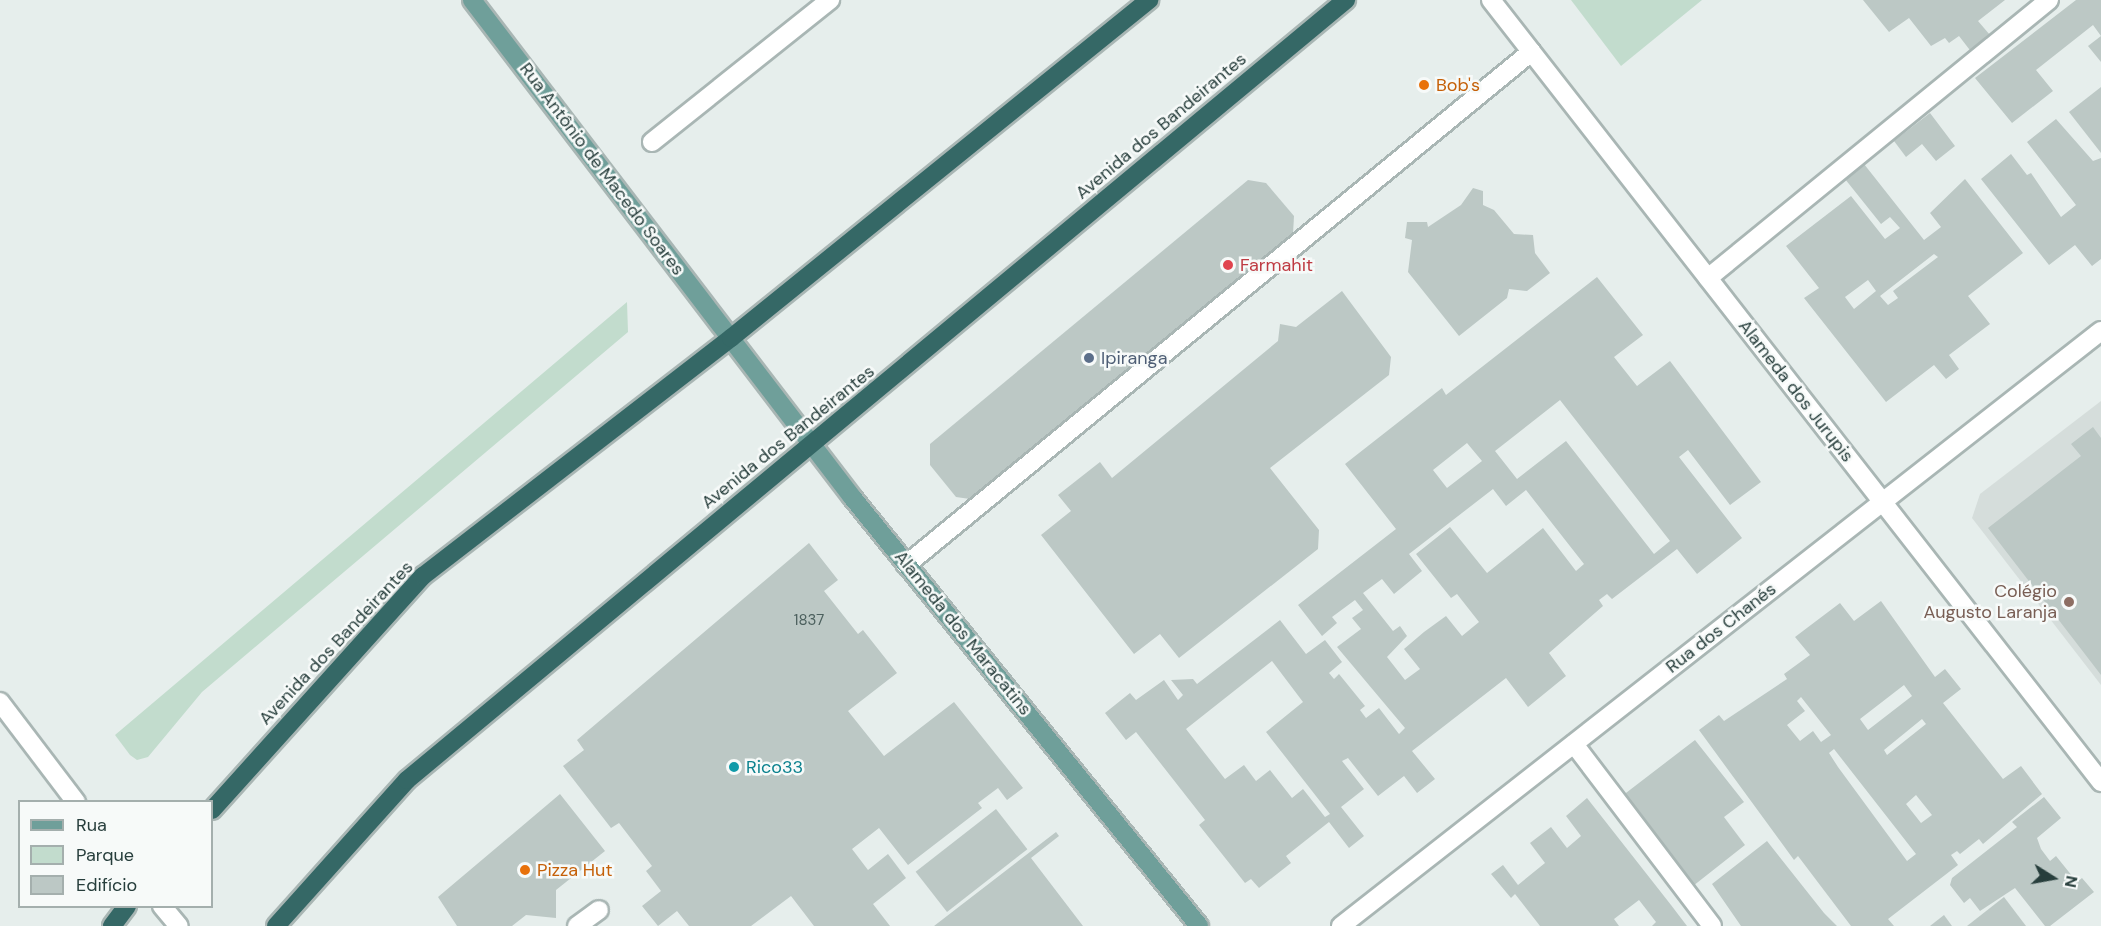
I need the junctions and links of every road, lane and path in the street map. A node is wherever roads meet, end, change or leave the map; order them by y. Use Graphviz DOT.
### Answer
graph roads {
  1 [pos="472,0"];
  2 [pos="830,0"];
  3 [pos="1149,0"];
  4 [pos="1346,0"];
  5 [pos="1491,0"];
  6 [pos="2049,0"];
  7 [pos="1531,52"];
  8 [pos="652,142"];
  9 [pos="1708,278"];
  10 [pos="2101,332"];
  11 [pos="731,338"];
  12 [pos="813,446"];
  13 [pos="1881,501"];
  14 [pos="906,565"];
  15 [pos="0,702"];
  16 [pos="1574,744"];
  17 [pos="2101,782"];
  18 [pos="75,800"];
  19 [pos="213,809"];
  20 [pos="126,908"];
  21 [pos="164,908"];
  22 [pos="598,910"];
  23 [pos="112,926"];
  24 [pos="179,926"];
  25 [pos="276,926"];
  26 [pos="577,926"];
  27 [pos="1199,926"];
  28 [pos="1341,926"];
  29 [pos="1712,926"];
  1 -- 11 [label="main road, Rua Antônio de Macedo Soares"];
  2 -- 8 [label="street"];
  3 -- 11 [label="highway, Avenida dos Bandeirantes"];
  4 -- 12 [label="highway, Avenida dos Bandeirantes"];
  5 -- 7 [label="street, Alameda dos Jurupis"];
  6 -- 9 [label="street"];
  7 -- 9 [label="street, Alameda dos Jurupis"];
  7 -- 14 [label="street"];
  9 -- 13 [label="street, Alameda dos Jurupis"];
  10 -- 13 [label="street, Rua dos Chanés"];
  11 -- 12 [label="main road, Alameda dos Maracatins"];
  11 -- 19 [label="highway, Avenida dos Bandeirantes"];
  12 -- 14 [label="main road, Alameda dos Maracatins"];
  12 -- 25 [label="highway, Avenida dos Bandeirantes"];
  13 -- 16 [label="street, Rua dos Chanés"];
  13 -- 17 [label="street, Alameda dos Jurupis"];
  14 -- 27 [label="main road, Alameda dos Maracatins"];
  15 -- 18 [label="street"];
  16 -- 28 [label="street, Rua dos Chanés"];
  16 -- 29 [label="street"];
  20 -- 23 [label="highway"];
  21 -- 24 [label="street"];
  22 -- 26 [label="street"];
}
